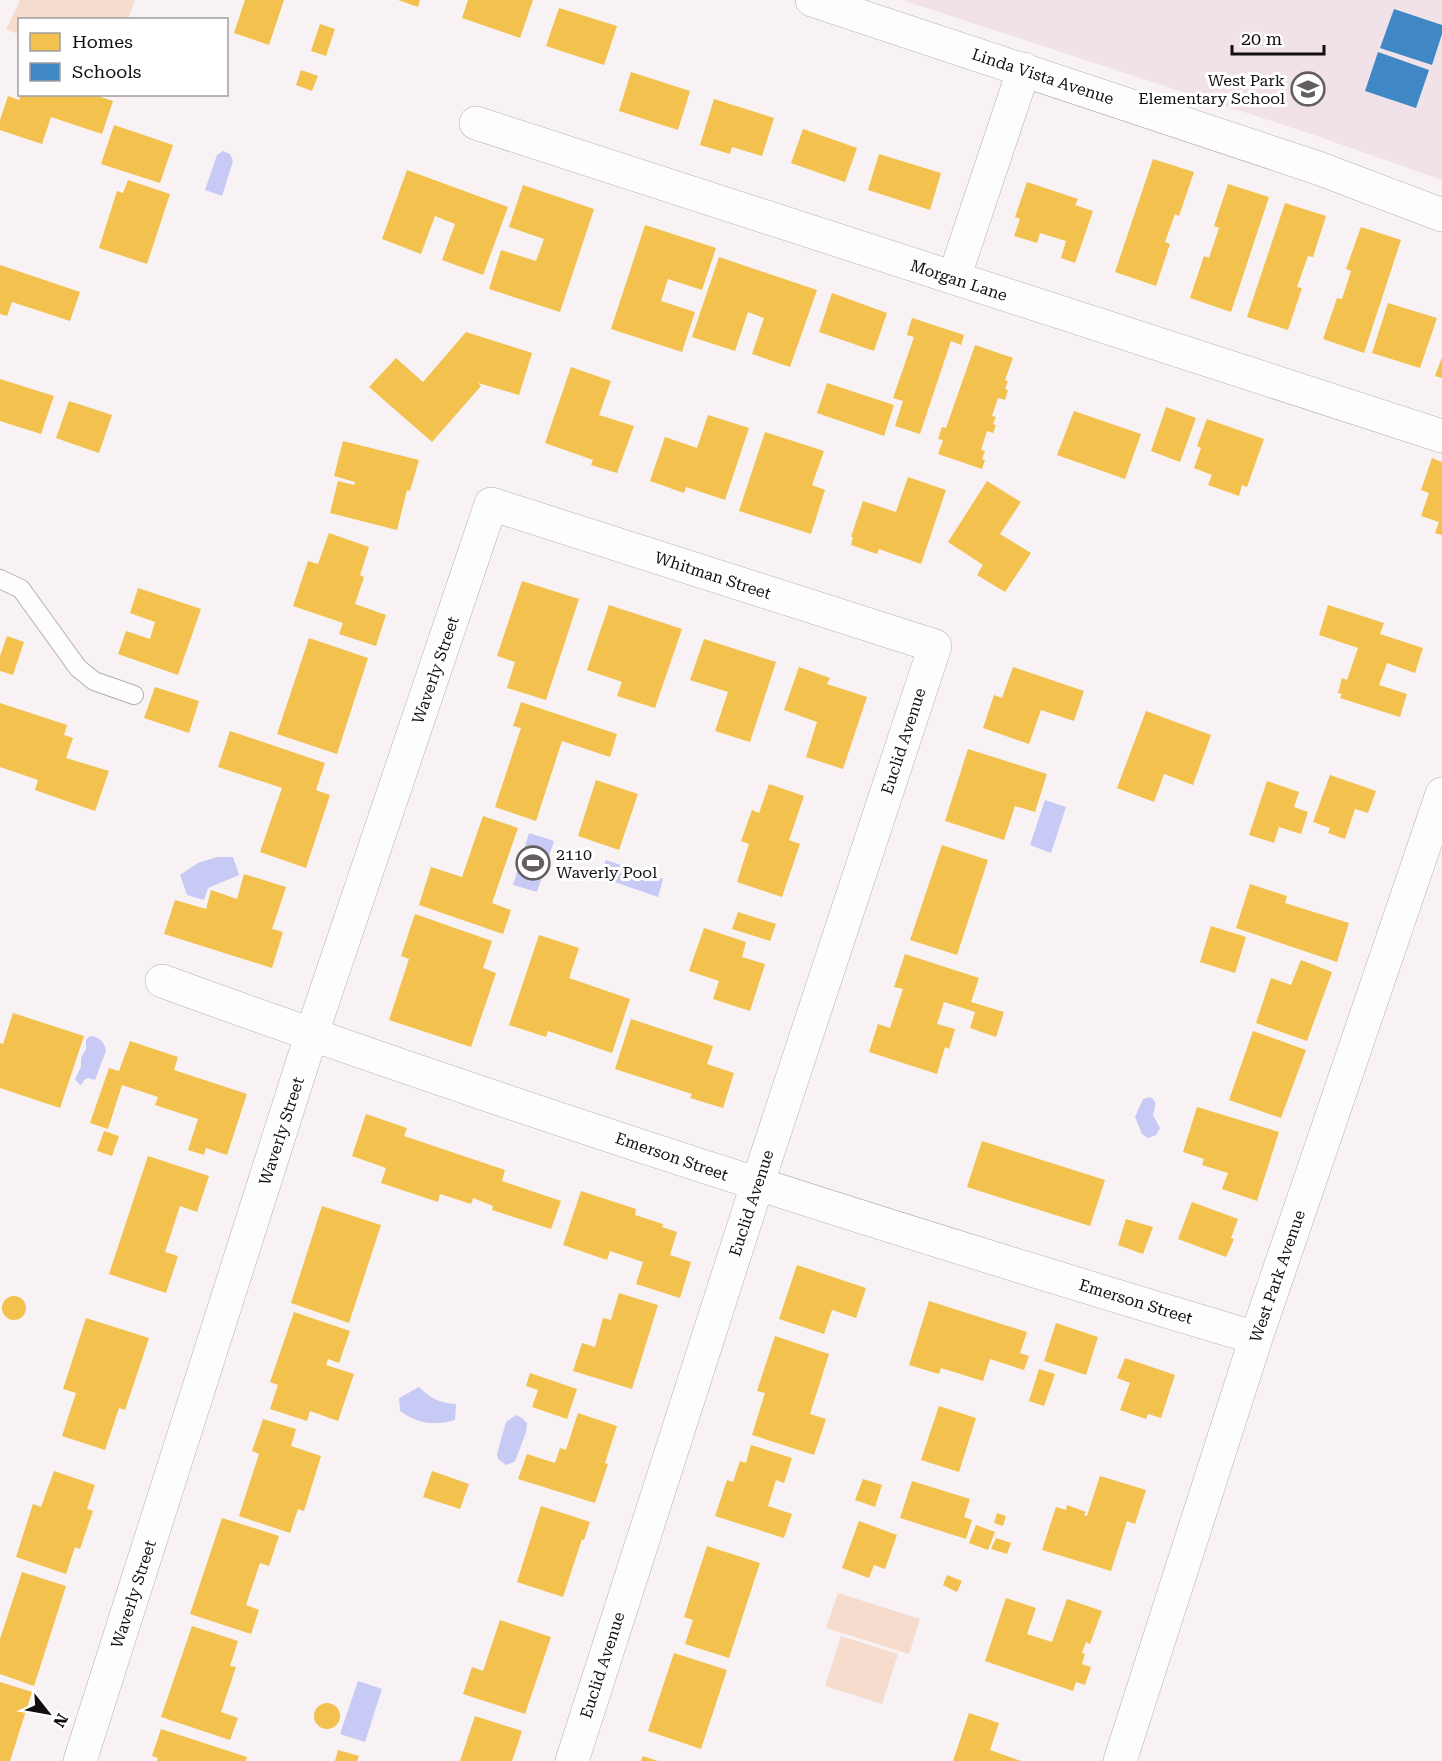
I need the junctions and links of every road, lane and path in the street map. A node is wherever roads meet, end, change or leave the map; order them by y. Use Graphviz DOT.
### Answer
graph roads {
  1 [pos="812,0"];
  2 [pos="1024,69"];
  3 [pos="476,123"];
  4 [pos="1442,215"];
  5 [pos="954,278"];
  6 [pos="1442,436"];
  7 [pos="491,504"];
  8 [pos="0,579"];
  9 [pos="935,646"];
  10 [pos="134,695"];
  11 [pos="1442,794"];
  12 [pos="162,981"];
  13 [pos="311,1036"];
  14 [pos="757,1185"];
  15 [pos="1256,1338"];
  16 [pos="80,1761"];
  17 [pos="572,1761"];
  18 [pos="1120,1761"];
  1 -- 2 [label="street, Linda Vista Avenue"];
  2 -- 4 [label="street, Linda Vista Avenue"];
  2 -- 5 [label="street"];
  3 -- 5 [label="street, Morgan Lane"];
  5 -- 6 [label="street, Morgan Lane"];
  7 -- 9 [label="street, Whitman Street"];
  7 -- 13 [label="street, Waverly Street"];
  8 -- 10 [label="lane"];
  9 -- 14 [label="street, Euclid Avenue"];
  11 -- 15 [label="street, West Park Avenue"];
  12 -- 13 [label="street, Emerson Street"];
  13 -- 14 [label="street, Emerson Street"];
  13 -- 16 [label="street, Waverly Street"];
  14 -- 15 [label="street, Emerson Street"];
  14 -- 17 [label="street, Euclid Avenue"];
  15 -- 18 [label="street, West Park Avenue"];
}
